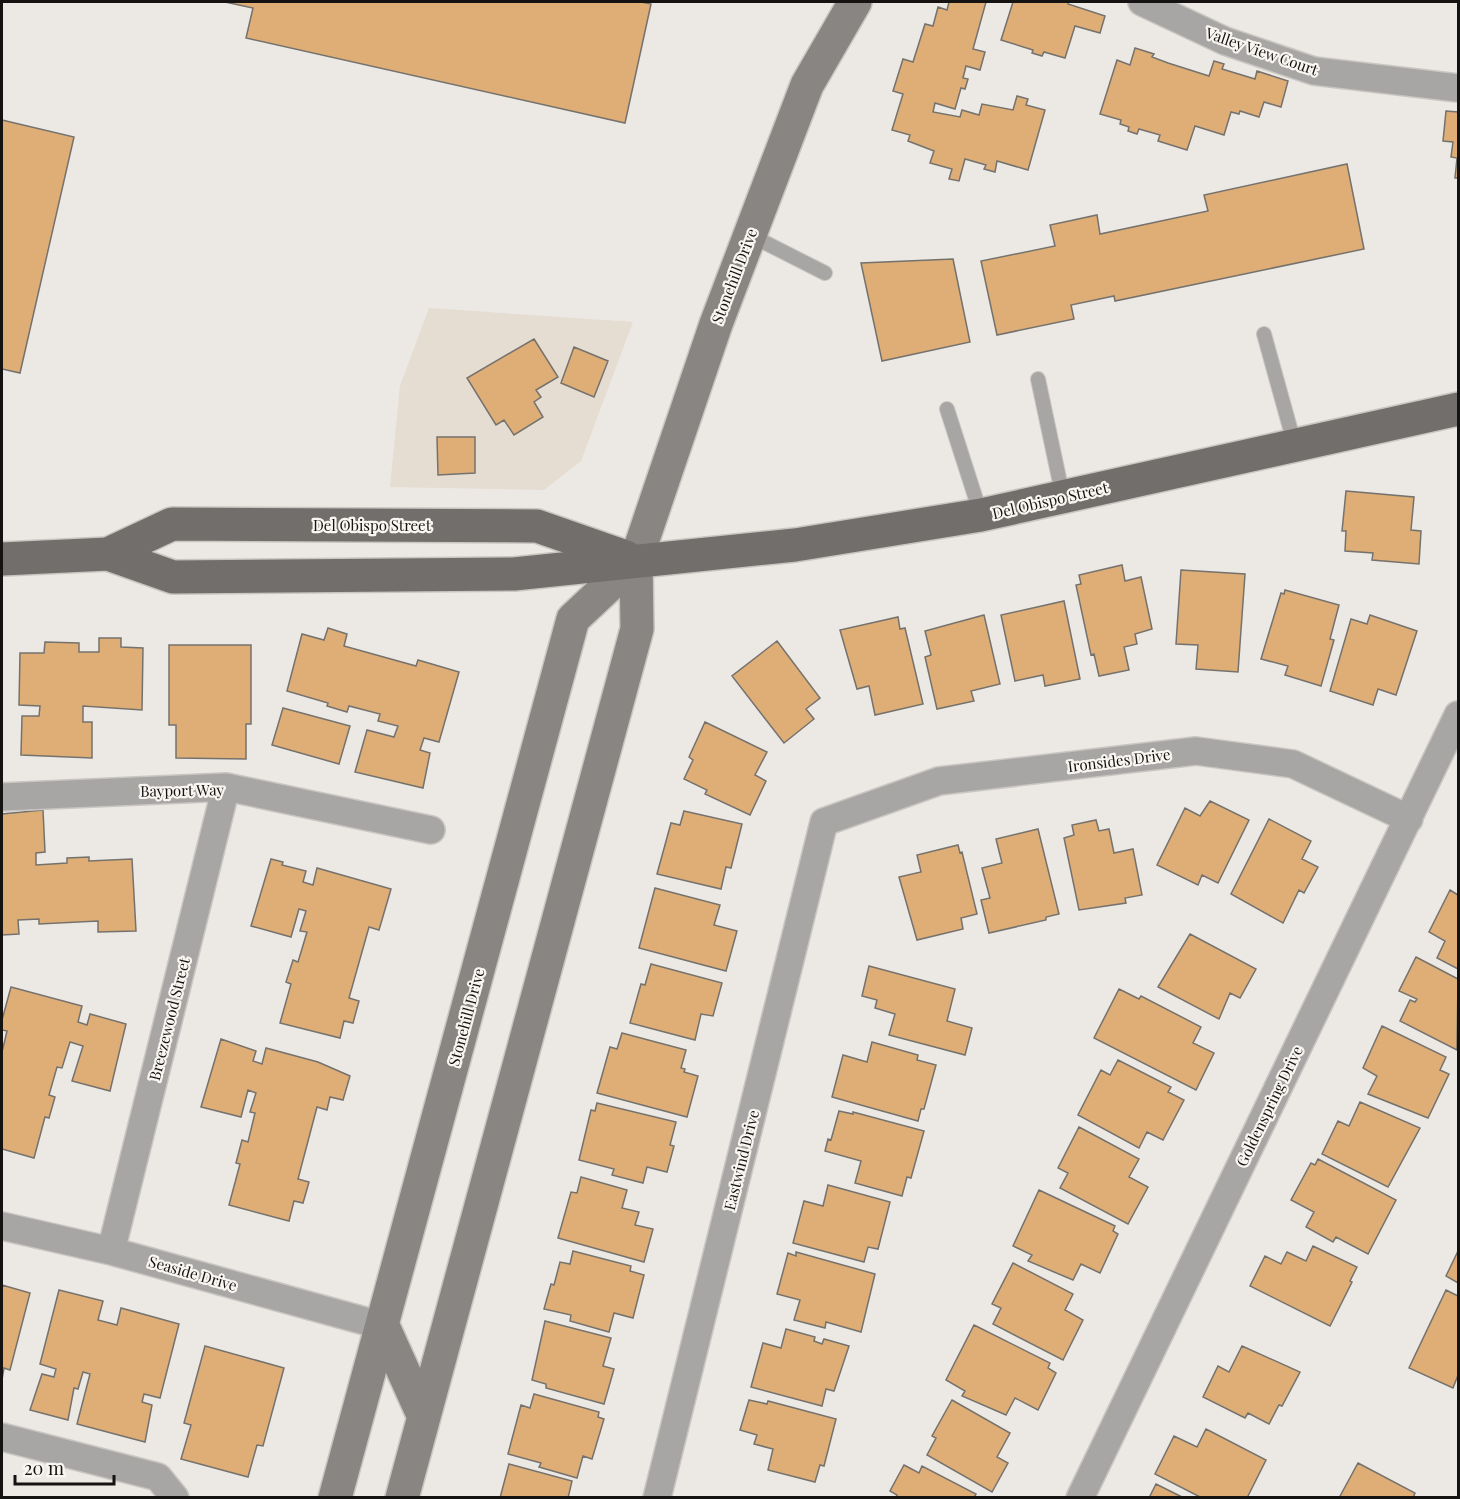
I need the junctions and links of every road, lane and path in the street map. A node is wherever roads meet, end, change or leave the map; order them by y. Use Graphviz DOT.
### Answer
graph roads {
  1 [pos="855,2"];
  2 [pos="1142,2"];
  3 [pos="1458,88"];
  4 [pos="750,235"];
  5 [pos="825,273"];
  6 [pos="1264,334"];
  7 [pos="1038,379"];
  8 [pos="947,409"];
  9 [pos="1458,410"];
  10 [pos="1295,446"];
  11 [pos="1063,497"];
  12 [pos="981,515"];
  13 [pos="108,554"];
  14 [pos="2,559"];
  15 [pos="636,560"];
  16 [pos="1458,715"];
  17 [pos="226,787"];
  18 [pos="2,797"];
  19 [pos="1409,819"];
  20 [pos="824,822"];
  21 [pos="431,830"];
  22 [pos="2,1226"];
  23 [pos="111,1251"];
  24 [pos="382,1326"];
  25 [pos="424,1417"];
  26 [pos="2,1437"];
  27 [pos="175,1497"];
  28 [pos="335,1497"];
  29 [pos="402,1497"];
  30 [pos="657,1497"];
  31 [pos="1080,1497"];
  1 -- 4 [label="main road, Stonehill Drive"];
  2 -- 3 [label="street, Valley View Court"];
  4 -- 5 [label="lane"];
  4 -- 15 [label="main road, Stonehill Drive"];
  6 -- 10 [label="lane"];
  7 -- 11 [label="lane"];
  8 -- 12 [label="lane"];
  9 -- 10 [label="main road, Del Obispo Street"];
  10 -- 11 [label="main road, Del Obispo Street"];
  11 -- 12 [label="main road, Del Obispo Street"];
  12 -- 15 [label="main road, Del Obispo Street"];
  13 -- 14 [label="main road, Del Obispo Street"];
  13 -- 15 [label="main road, Del Obispo Street"];
  13 -- 15 [label="main road, Del Obispo Street"];
  15 -- 24 [label="main road, Stonehill Drive"];
  15 -- 25 [label="main road, Stonehill Drive"];
  16 -- 19 [label="street, Goldenspring Drive"];
  17 -- 18 [label="street, Bayport Way"];
  17 -- 21 [label="street, Bayport Way"];
  17 -- 23 [label="street, Breezewood Street"];
  19 -- 20 [label="street, Ironsides Drive"];
  19 -- 31 [label="street, Goldenspring Drive"];
  20 -- 30 [label="street, Eastwind Drive"];
  22 -- 23 [label="street, Seaside Drive"];
  23 -- 24 [label="street, Seaside Drive"];
  24 -- 25 [label="main road"];
  24 -- 28 [label="main road, Stonehill Drive"];
  25 -- 29 [label="main road, Stonehill Drive"];
  26 -- 27 [label="street"];
}
